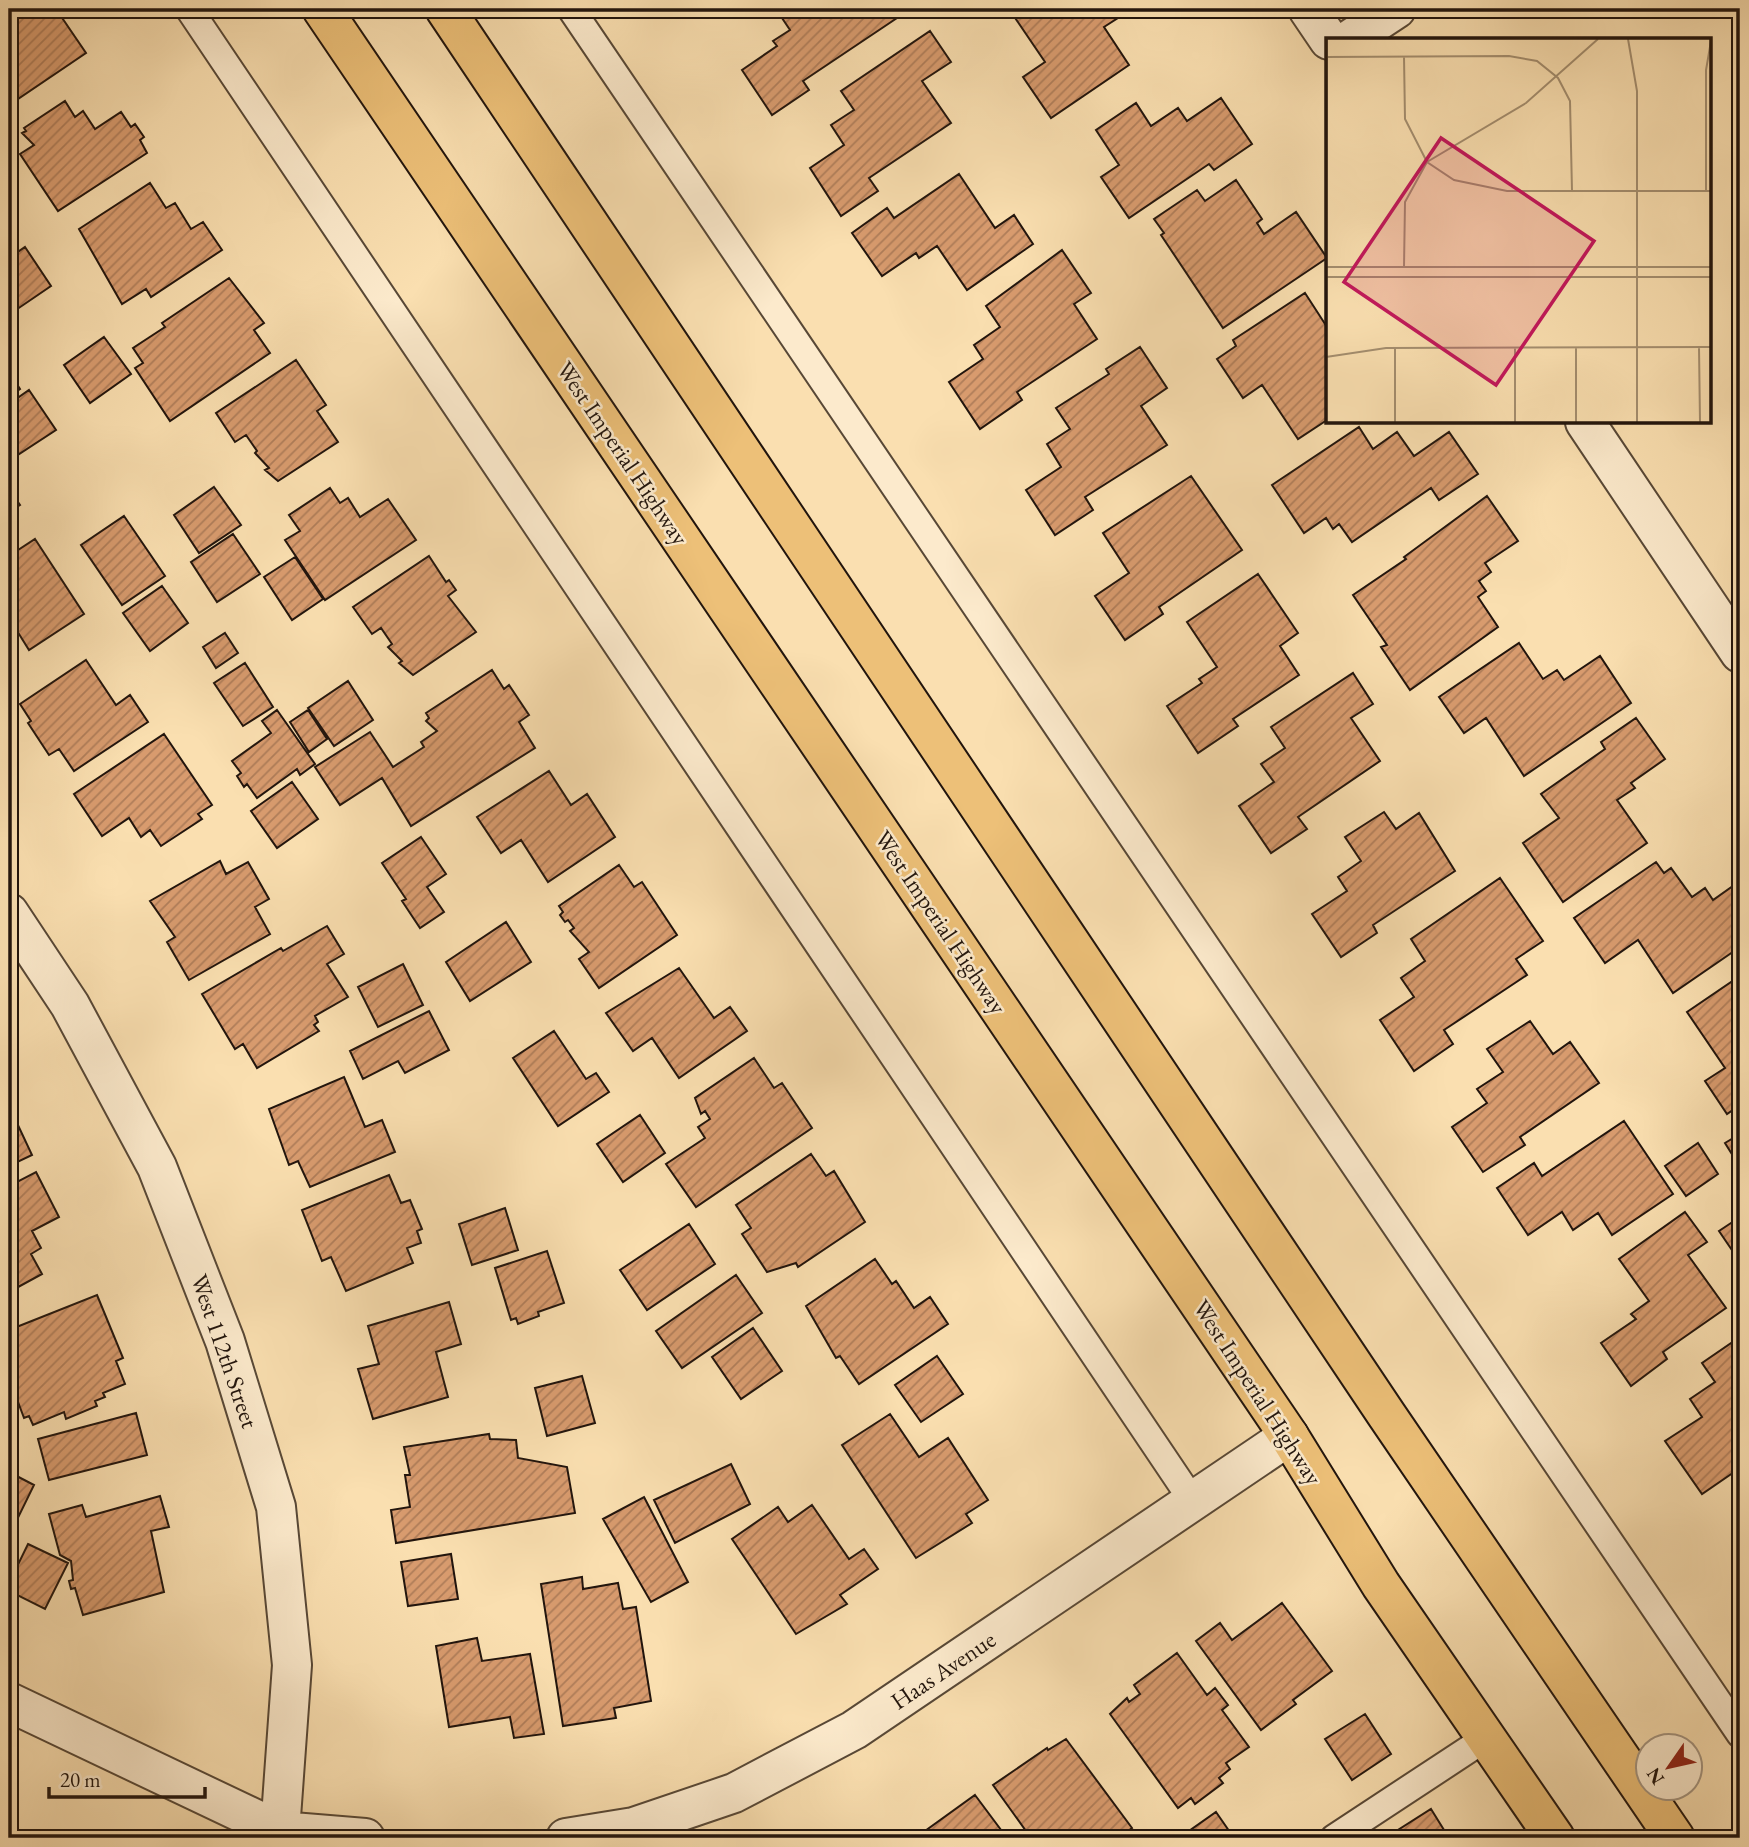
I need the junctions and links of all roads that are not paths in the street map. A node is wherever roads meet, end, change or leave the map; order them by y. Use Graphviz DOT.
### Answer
graph roads {
  1 [pos="189,9"];
  2 [pos="322,9"];
  3 [pos="445,9"];
  4 [pos="571,9"];
  5 [pos="1308,9"];
  6 [pos="1396,9"];
  7 [pos="1328,38"];
  8 [pos="1352,38"];
  9 [pos="1586,424"];
  10 [pos="1740,653"];
  11 [pos="9,913"];
  12 [pos="1289,1437"];
  13 [pos="1192,1500"];
  14 [pos="9,1703"];
  15 [pos="1740,1734"];
  16 [pos="1486,1738"];
  17 [pos="279,1835"];
  18 [pos="365,1838"];
  19 [pos="566,1838"];
  20 [pos="1334,1838"];
  21 [pos="1555,1838"];
  22 [pos="1675,1838"];
  1 -- 13 [label="lane"];
  2 -- 12 [label="main road, West Imperial Highway"];
  3 -- 22 [label="main road"];
  4 -- 15 [label="lane"];
  5 -- 7 [label="street"];
  6 -- 8 [label="street"];
  9 -- 10 [label="street"];
  11 -- 17 [label="street, West 112th Street"];
  12 -- 13 [label="street, Haas Avenue"];
  12 -- 16 [label="main road, West Imperial Highway"];
  13 -- 19 [label="street, Haas Avenue"];
  14 -- 17 [label="street"];
  16 -- 20 [label="lane"];
  16 -- 21 [label="main road, West Imperial Highway"];
  17 -- 18 [label="street"];
}
